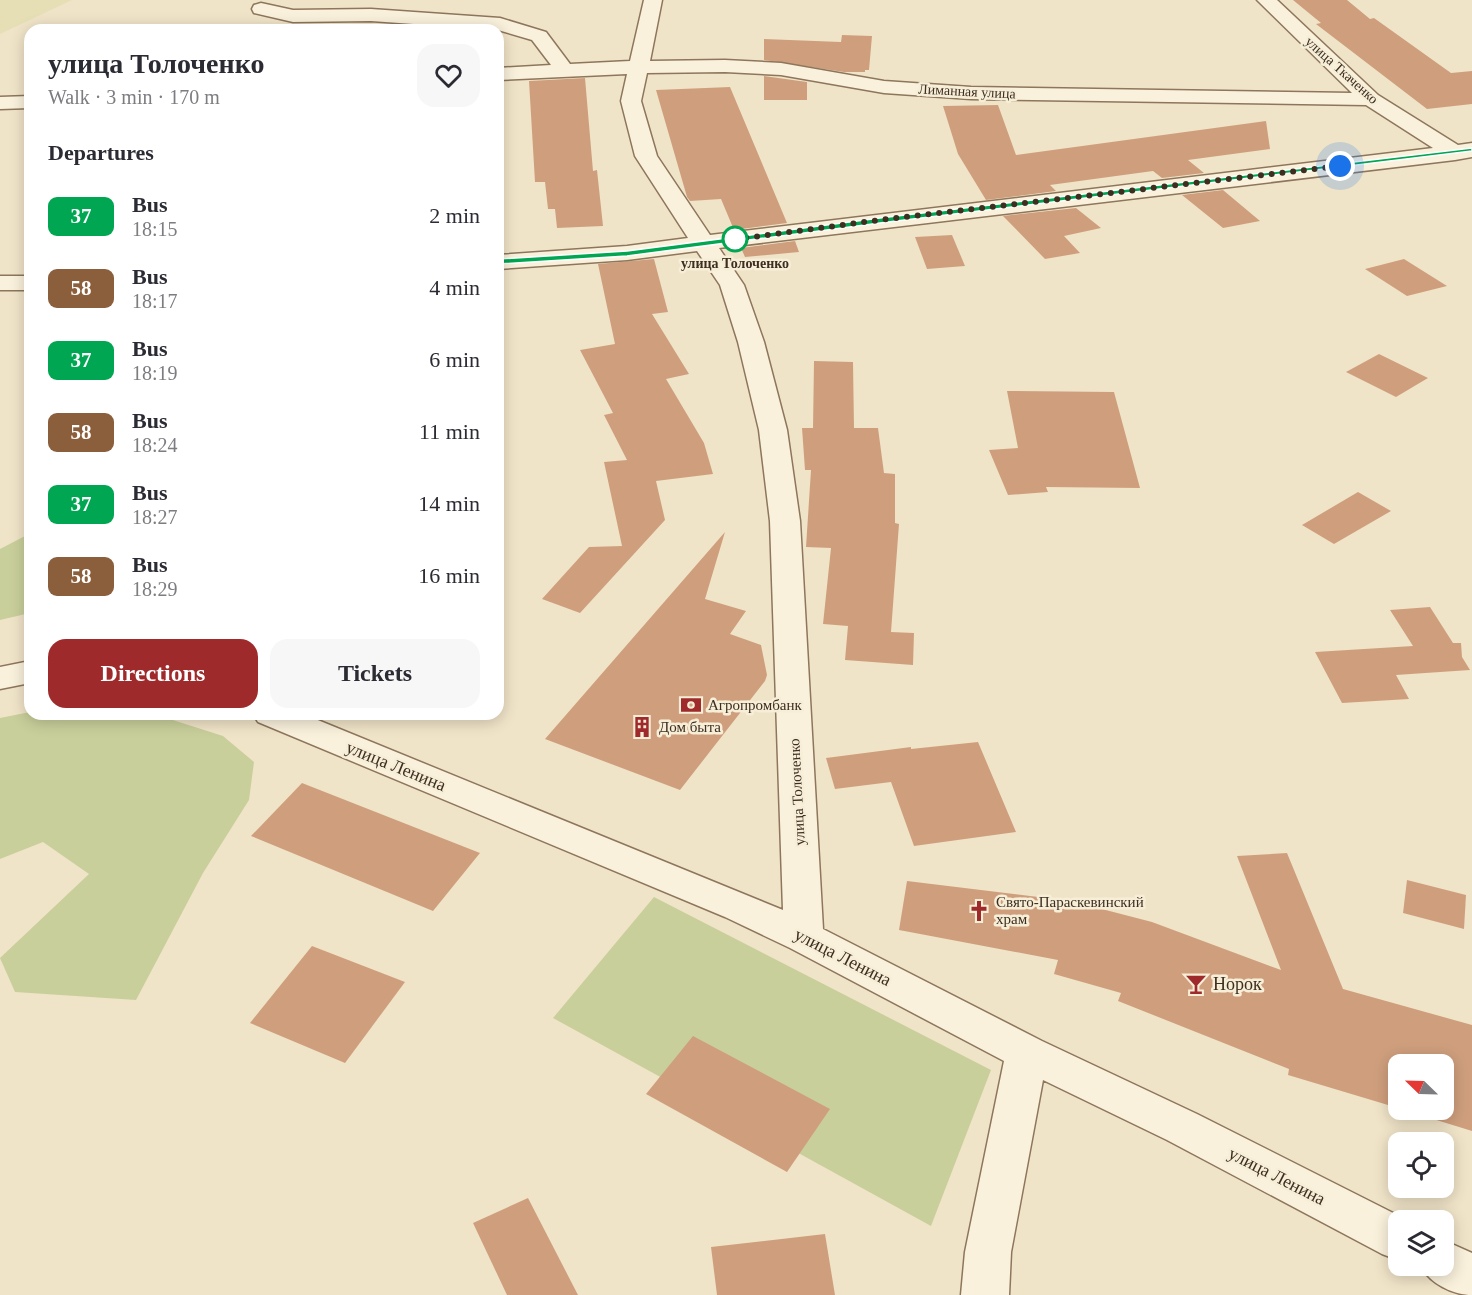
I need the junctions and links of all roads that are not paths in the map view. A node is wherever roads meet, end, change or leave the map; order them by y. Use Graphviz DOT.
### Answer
graph roads {
  1 [pos="653,0"];
  2 [pos="1266,0"];
  3 [pos="261,9"];
  4 [pos="500,24"];
  5 [pos="504,25"];
  6 [pos="638,67"];
  7 [pos="564,71"];
  8 [pos="504,74"];
  9 [pos="1371,99"];
  10 [pos="24,102"];
  11 [pos="0,103"];
  12 [pos="1463,151"];
  13 [pos="702,243"];
  14 [pos="504,262"];
  15 [pos="0,283"];
  16 [pos="24,283"];
  17 [pos="24,673"];
  18 [pos="0,678"];
  19 [pos="285,720"];
  20 [pos="804,937"];
  21 [pos="1028,1053"];
  22 [pos="1388,1234"];
  23 [pos="1454,1268"];
  24 [pos="1472,1277"];
  25 [pos="985,1295"];
  1 -- 6 [label="street, улица Толоченко"];
  2 -- 9 [label="street, улица Ткаченко"];
  3 -- 4 [label="street"];
  5 -- 7 [label="street"];
  6 -- 7 [label="street, Лиманная улица"];
  6 -- 9 [label="street, Лиманная улица"];
  6 -- 13 [label="street, улица Толоченко"];
  7 -- 8 [label="street, Лиманная улица"];
  9 -- 12 [label="street, улица Ткаченко"];
  10 -- 11 [label="street"];
  12 -- 13 [label="street"];
  13 -- 14 [label="street"];
  13 -- 20 [label="street, улица Толоченко"];
  15 -- 16 [label="street"];
  17 -- 18 [label="street"];
  19 -- 20 [label="street, улица Ленина"];
  20 -- 21 [label="street, улица Ленина"];
  21 -- 22 [label="street, улица Ленина"];
  21 -- 25 [label="street"];
  23 -- 24 [label="street"];
}
